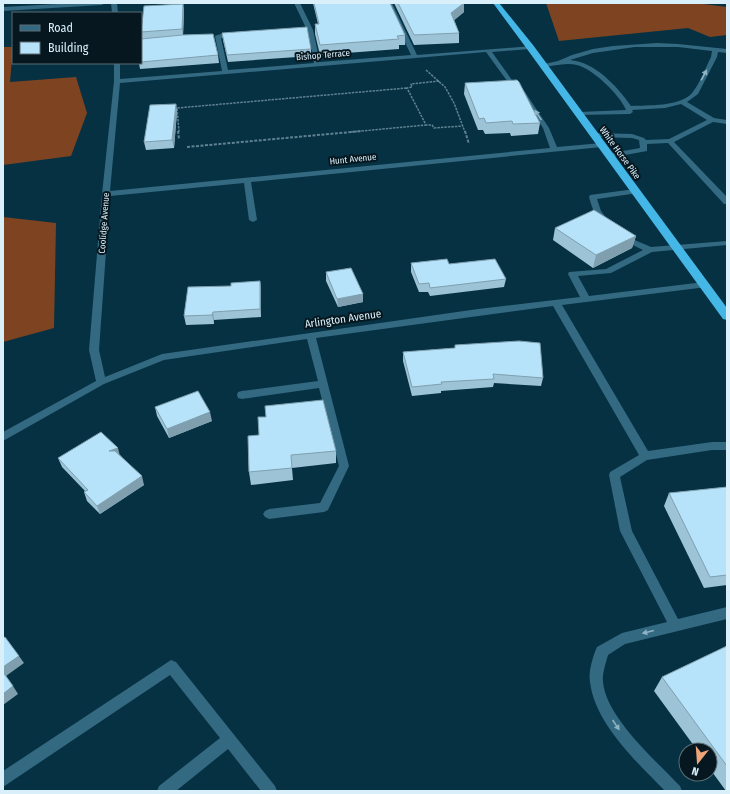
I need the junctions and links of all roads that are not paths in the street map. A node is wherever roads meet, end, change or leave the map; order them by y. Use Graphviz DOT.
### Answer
graph roads {
  1 [pos="102,3"];
  2 [pos="297,3"];
  3 [pos="389,3"];
  4 [pos="496,3"];
  5 [pos="3,10"];
  6 [pos="310,30"];
  7 [pos="287,32"];
  8 [pos="241,35"];
  9 [pos="218,36"];
  10 [pos="211,37"];
  11 [pos="530,47"];
  12 [pos="488,51"];
  13 [pos="727,51"];
  14 [pos="714,53"];
  15 [pos="415,57"];
  16 [pos="559,63"];
  17 [pos="117,64"];
  18 [pos="318,65"];
  19 [pos="543,65"];
  20 [pos="225,72"];
  21 [pos="117,81"];
  22 [pos="682,102"];
  23 [pos="629,108"];
  24 [pos="579,114"];
  25 [pos="712,120"];
  26 [pos="727,122"];
  27 [pos="595,135"];
  28 [pos="670,141"];
  29 [pos="643,142"];
  30 [pos="602,145"];
  31 [pos="554,150"];
  32 [pos="609,156"];
  33 [pos="247,180"];
  34 [pos="635,191"];
  35 [pos="106,194"];
  36 [pos="727,202"];
  37 [pos="253,220"];
  38 [pos="727,243"];
  39 [pos="676,247"];
  40 [pos="650,250"];
  41 [pos="704,285"];
  42 [pos="586,299"];
  43 [pos="556,302"];
  44 [pos="727,316"];
  45 [pos="311,336"];
  46 [pos="101,382"];
  47 [pos="323,384"];
  48 [pos="242,395"];
  49 [pos="4,435"];
  50 [pos="727,446"];
  51 [pos="644,456"];
  52 [pos="269,514"];
  53 [pos="727,613"];
  54 [pos="674,626"];
  55 [pos="229,740"];
  56 [pos="3,780"];
  57 [pos="164,791"];
  58 [pos="270,791"];
  59 [pos="675,791"];
  1 -- 5 [label="street"];
  2 -- 6 [label="street"];
  3 -- 15 [label="street"];
  4 -- 11 [label="highway, White Horse Pike"];
  6 -- 7 [label="street"];
  6 -- 18 [label="street"];
  8 -- 9 [label="street"];
  9 -- 10 [label="street"];
  9 -- 20 [label="street"];
  11 -- 12 [label="street, Bishop Terrace"];
  11 -- 19 [label="highway, White Horse Pike"];
  12 -- 15 [label="street, Bishop Terrace"];
  31 -- 12 [label="street, one-way"];
  13 -- 14 [label="street"];
  14 -- 16 [label="street"];
  22 -- 14 [label="street, one-way"];
  15 -- 18 [label="street, Bishop Terrace"];
  16 -- 19 [label="street"];
  16 -- 23 [label="street"];
  17 -- 21 [label="street, Coolidge Avenue"];
  18 -- 20 [label="street, Bishop Terrace"];
  19 -- 24 [label="highway, White Horse Pike"];
  20 -- 21 [label="street, Bishop Terrace"];
  21 -- 35 [label="street, Coolidge Avenue"];
  22 -- 23 [label="street"];
  22 -- 25 [label="street"];
  23 -- 24 [label="street"];
  24 -- 27 [label="highway, White Horse Pike"];
  25 -- 26 [label="street"];
  25 -- 28 [label="street"];
  27 -- 29 [label="street"];
  27 -- 30 [label="highway, White Horse Pike"];
  28 -- 29 [label="street"];
  28 -- 36 [label="street"];
  29 -- 32 [label="street"];
  30 -- 31 [label="street, Hunt Avenue"];
  30 -- 32 [label="highway, White Horse Pike"];
  31 -- 33 [label="street, Hunt Avenue"];
  32 -- 34 [label="highway, White Horse Pike"];
  33 -- 35 [label="street, Hunt Avenue"];
  33 -- 37 [label="street"];
  34 -- 39 [label="highway, White Horse Pike"];
  34 -- 40 [label="street"];
  35 -- 46 [label="street, Coolidge Avenue"];
  38 -- 39 [label="street"];
  39 -- 40 [label="street"];
  39 -- 41 [label="highway, White Horse Pike"];
  40 -- 42 [label="street"];
  41 -- 42 [label="street, Arlington Avenue"];
  41 -- 44 [label="highway, White Horse Pike"];
  42 -- 43 [label="street, Arlington Avenue"];
  43 -- 45 [label="street, Arlington Avenue"];
  43 -- 51 [label="street"];
  45 -- 46 [label="street, Arlington Avenue"];
  45 -- 47 [label="street"];
  46 -- 49 [label="street, Arlington Avenue"];
  47 -- 48 [label="street"];
  47 -- 52 [label="street"];
  50 -- 51 [label="street"];
  51 -- 54 [label="street"];
  53 -- 54 [label="street"];
  54 -- 59 [label="street, one-way"];
  55 -- 56 [label="street"];
  55 -- 57 [label="street"];
  55 -- 58 [label="street"];
}
